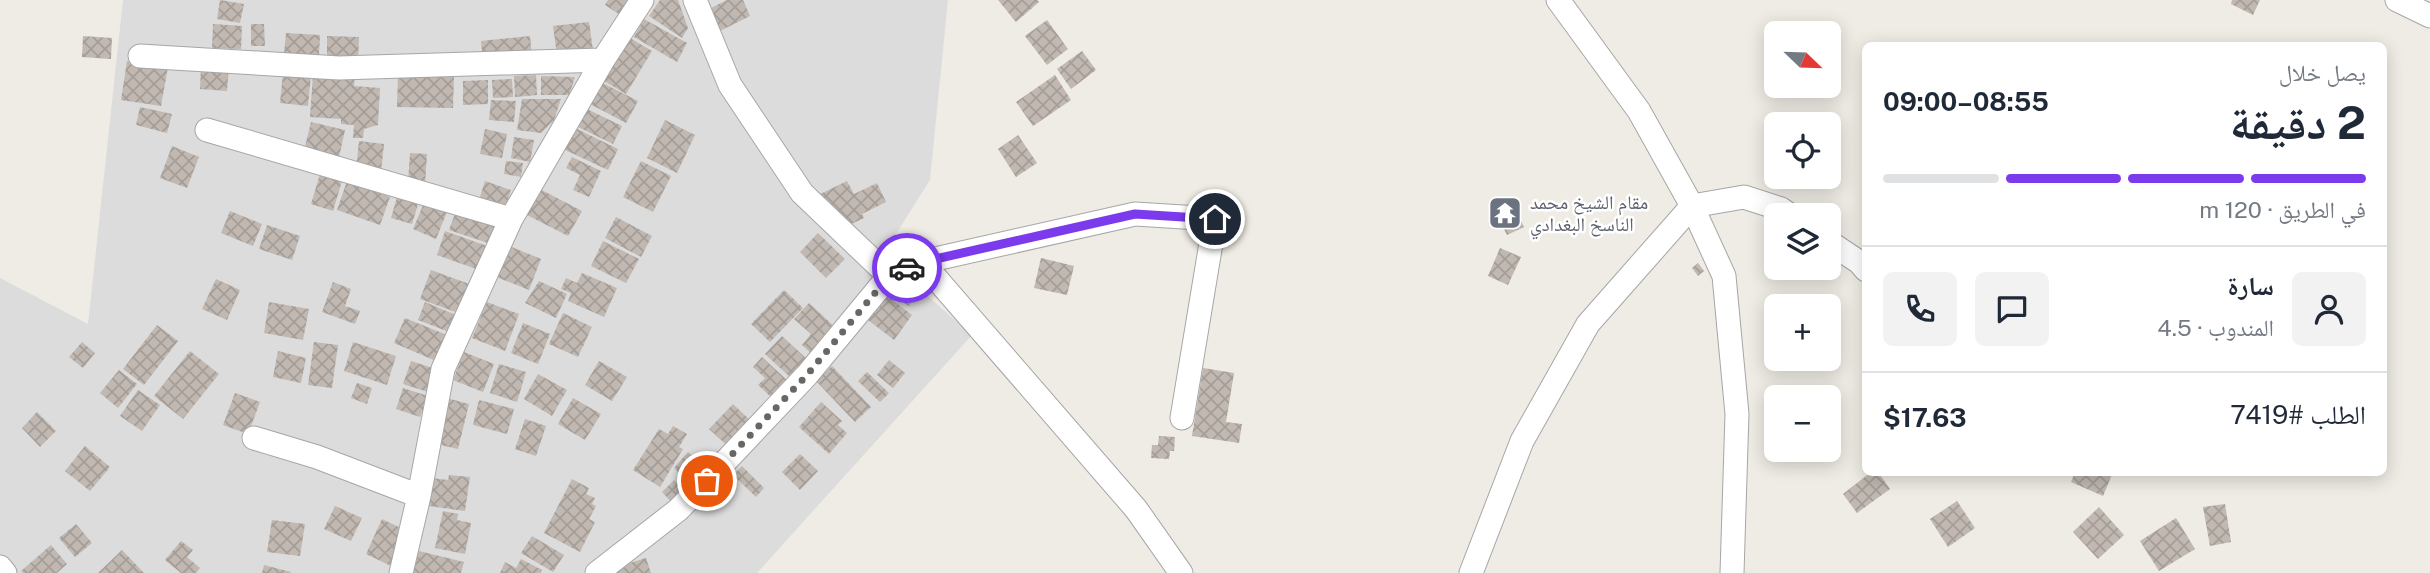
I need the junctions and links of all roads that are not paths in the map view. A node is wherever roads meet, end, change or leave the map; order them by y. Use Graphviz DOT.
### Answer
graph roads {
  1 [pos="642,0"];
  2 [pos="695,0"];
  3 [pos="1558,0"];
  4 [pos="2397,0"];
  5 [pos="2430,16"];
  6 [pos="140,56"];
  7 [pos="603,61"];
  8 [pos="207,130"];
  9 [pos="1764,203"];
  10 [pos="1692,206"];
  11 [pos="511,219"];
  12 [pos="1841,250"];
  13 [pos="922,262"];
  14 [pos="1862,265"];
  15 [pos="889,276"];
  16 [pos="1182,418"];
  17 [pos="254,438"];
  18 [pos="419,496"];
  19 [pos="0,567"];
  20 [pos="602,571"];
  21 [pos="5,573"];
  22 [pos="401,573"];
  23 [pos="1181,573"];
  24 [pos="1471,573"];
  25 [pos="1732,573"];
  1 -- 7 [label="street"];
  2 -- 15 [label="street"];
  3 -- 10 [label="street"];
  4 -- 5 [label="street"];
  6 -- 7 [label="street"];
  7 -- 11 [label="street"];
  8 -- 11 [label="street"];
  9 -- 10 [label="street"];
  10 -- 24 [label="street"];
  10 -- 25 [label="street"];
  11 -- 18 [label="street"];
  12 -- 14 [label="street"];
  13 -- 15 [label="street"];
  13 -- 16 [label="street"];
  13 -- 23 [label="street"];
  15 -- 20 [label="street"];
  17 -- 18 [label="street"];
  18 -- 22 [label="street"];
  19 -- 21 [label="street"];
}
